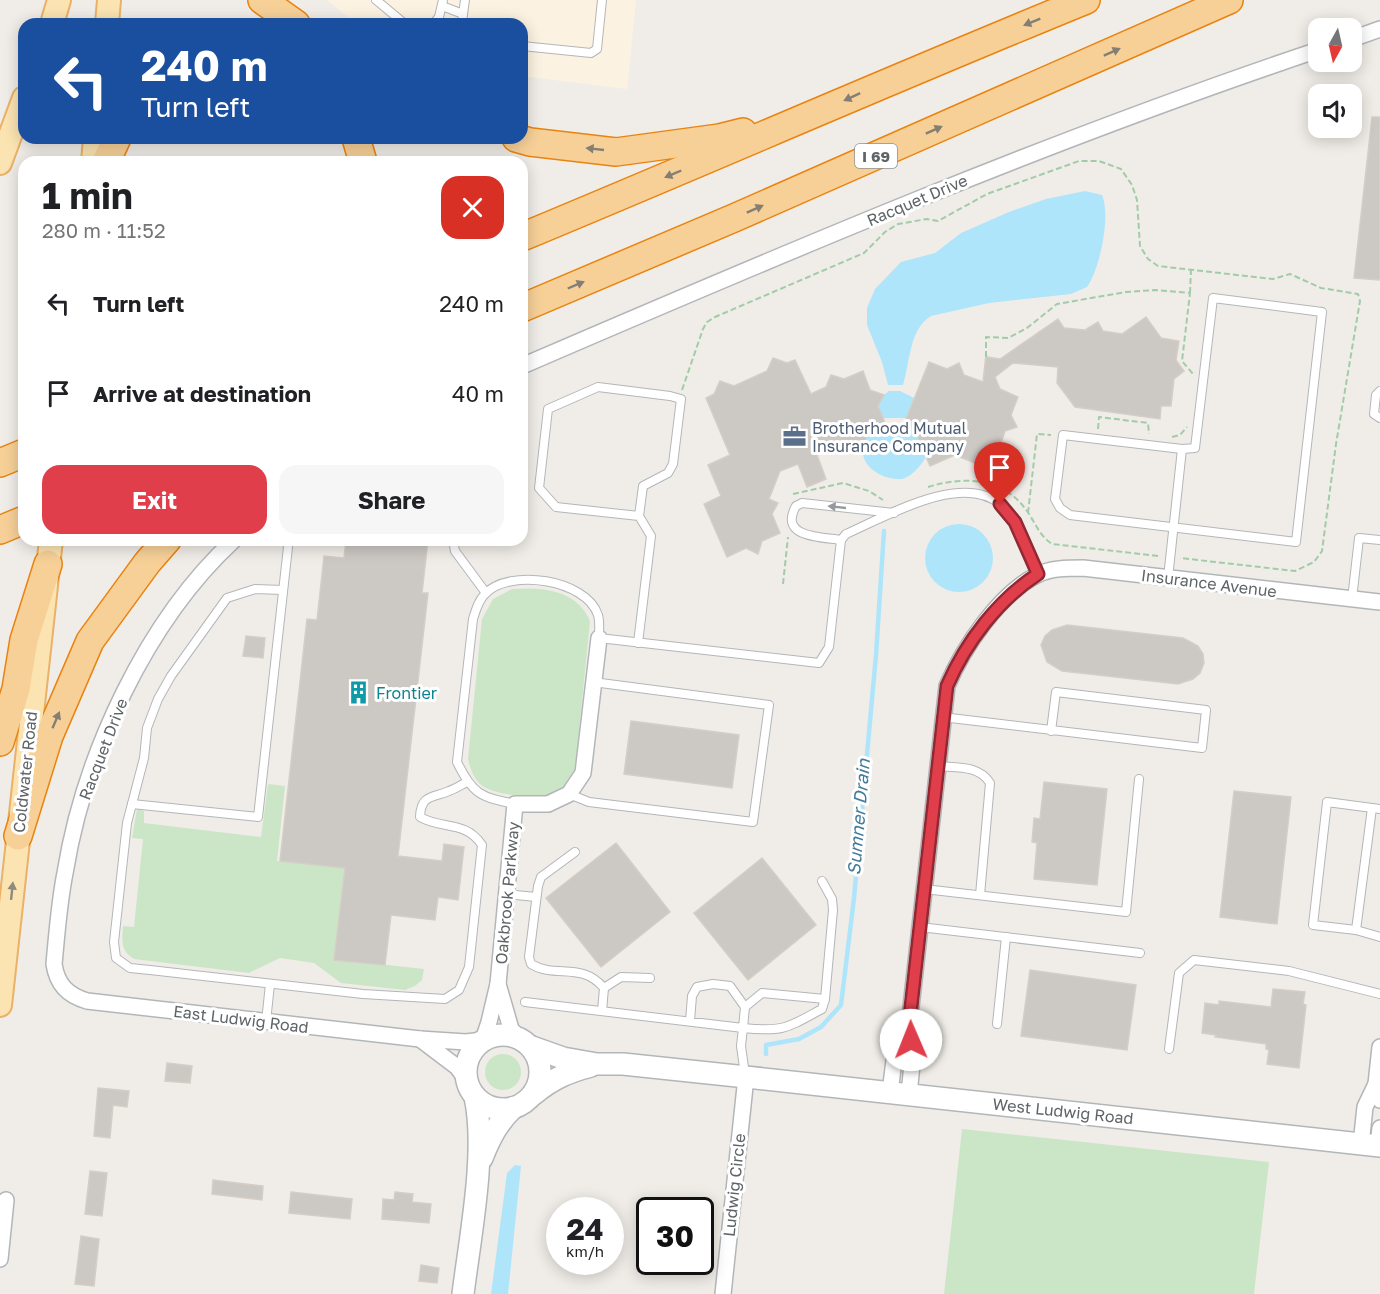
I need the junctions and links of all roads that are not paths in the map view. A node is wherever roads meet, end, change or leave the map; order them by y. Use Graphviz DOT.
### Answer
graph roads {
  1 [pos="59,0"];
  2 [pos="109,0"];
  3 [pos="262,0"];
  4 [pos="376,0"];
  5 [pos="465,0"];
  6 [pos="602,0"];
  7 [pos="1086,0"];
  8 [pos="1229,0"];
  9 [pos="442,3"];
  10 [pos="463,14"];
  11 [pos="54,18"];
  12 [pos="107,18"];
  13 [pos="288,18"];
  14 [pos="398,18"];
  15 [pos="439,18"];
  16 [pos="463,18"];
  17 [pos="1380,29"];
  18 [pos="1362,35"];
  19 [pos="528,47"];
  20 [pos="1308,53"];
  21 [pos="18,114"];
  22 [pos="817,114"];
  23 [pos="528,141"];
  24 [pos="0,163"];
  25 [pos="528,234"];
  26 [pos="528,305"];
  27 [pos="528,363"];
  28 [pos="1380,392"];
  29 [pos="1380,418"];
  30 [pos="1182,449"];
  31 [pos="18,456"];
  32 [pos="0,464"];
  33 [pos="895,513"];
  34 [pos="639,516"];
  35 [pos="18,522"];
  36 [pos="1174,528"];
  37 [pos="0,530"];
  38 [pos="841,540"];
  39 [pos="1380,540"];
  40 [pos="162,546"];
  41 [pos="228,546"];
  42 [pos="288,546"];
  43 [pos="454,546"];
  44 [pos="49,552"];
  45 [pos="1038,574"];
  46 [pos="1168,578"];
  47 [pos="284,590"];
  48 [pos="486,593"];
  49 [pos="1352,599"];
  50 [pos="1380,602"];
  51 [pos="599,638"];
  52 [pos="638,643"];
  53 [pos="593,682"];
  54 [pos="942,717"];
  55 [pos="1051,731"];
  56 [pos="0,742"];
  57 [pos="937,766"];
  58 [pos="1139,779"];
  59 [pos="467,782"];
  60 [pos="569,794"];
  61 [pos="132,804"];
  62 [pos="515,804"];
  63 [pos="1376,808"];
  64 [pos="18,836"];
  65 [pos="575,852"];
  66 [pos="822,881"];
  67 [pos="924,889"];
  68 [pos="506,894"];
  69 [pos="980,895"];
  70 [pos="536,897"];
  71 [pos="920,927"];
  72 [pos="1356,930"];
  73 [pos="1006,937"];
  74 [pos="1380,938"];
  75 [pos="1140,953"];
  76 [pos="650,978"];
  77 [pos="270,984"];
  78 [pos="498,984"];
  79 [pos="604,988"];
  80 [pos="64,989"];
  81 [pos="1380,994"];
  82 [pos="825,999"];
  83 [pos="525,1002"];
  84 [pos="0,1004"];
  85 [pos="745,1007"];
  86 [pos="602,1011"];
  87 [pos="266,1022"];
  88 [pos="690,1022"];
  89 [pos="997,1024"];
  90 [pos="743,1028"];
  91 [pos="420,1039"];
  92 [pos="483,1040"];
  93 [pos="526,1043"];
  94 [pos="1169,1049"];
  95 [pos="1380,1057"];
  96 [pos="597,1064"];
  97 [pos="746,1077"];
  98 [pos="1376,1084"];
  99 [pos="471,1089"];
  100 [pos="900,1093"];
  101 [pos="532,1095"];
  102 [pos="1380,1100"];
  103 [pos="513,1108"];
  104 [pos="1375,1141"];
  105 [pos="478,1166"];
  106 [pos="6,1200"];
  107 [pos="0,1259"];
  108 [pos="463,1294"];
  109 [pos="723,1294"];
  1 -- 11 [label="main road"];
  2 -- 12 [label="main road"];
  3 -- 13 [label="highway"];
  4 -- 14 [label="lane"];
  5 -- 10 [label="lane"];
  6 -- 19 [label="lane"];
  7 -- 22 [label="highway, one-way"];
  26 -- 8 [label="highway, I 69, one-way"];
  9 -- 10 [label="lane"];
  9 -- 15 [label="lane"];
  10 -- 16 [label="lane"];
  17 -- 18 [label="street"];
  20 -- 27 [label="street, Racquet Drive"];
  21 -- 24 [label="main road"];
  22 -- 23 [label="highway, one-way"];
  22 -- 25 [label="highway, one-way"];
  28 -- 29 [label="lane"];
  30 -- 36 [label="lane"];
  30 -- 36 [label="lane"];
  30 -- 36 [label="lane"];
  31 -- 32 [label="highway"];
  33 -- 38 [label="lane"];
  33 -- 38 [label="lane, one-way"];
  33 -- 45 [label="lane"];
  34 -- 34 [label="lane"];
  34 -- 52 [label="lane"];
  35 -- 37 [label="highway"];
  36 -- 46 [label="lane"];
  38 -- 52 [label="lane"];
  39 -- 49 [label="lane"];
  64 -- 40 [label="highway, one-way"];
  41 -- 80 [label="street, Racquet Drive"];
  42 -- 47 [label="lane"];
  43 -- 48 [label="lane"];
  44 -- 56 [label="highway"];
  44 -- 64 [label="main road, Coldwater Road"];
  45 -- 46 [label="street, Insurance Avenue"];
  45 -- 54 [label="street"];
  46 -- 49 [label="street, Insurance Avenue"];
  47 -- 61 [label="lane"];
  47 -- 61 [label="lane"];
  48 -- 51 [label="lane"];
  48 -- 59 [label="lane"];
  49 -- 50 [label="street, Insurance Avenue"];
  51 -- 52 [label="lane"];
  51 -- 53 [label="street"];
  53 -- 60 [label="street"];
  53 -- 60 [label="lane"];
  54 -- 55 [label="lane"];
  54 -- 57 [label="street"];
  55 -- 55 [label="lane"];
  57 -- 67 [label="street"];
  57 -- 69 [label="lane"];
  58 -- 69 [label="lane"];
  59 -- 62 [label="lane"];
  59 -- 77 [label="lane"];
  60 -- 62 [label="street, Oakbrook Parkway"];
  61 -- 77 [label="lane"];
  62 -- 68 [label="street, Oakbrook Parkway"];
  63 -- 72 [label="lane"];
  63 -- 72 [label="lane"];
  84 -- 64 [label="main road, Coldwater Road, one-way"];
  65 -- 70 [label="lane"];
  66 -- 82 [label="lane"];
  67 -- 69 [label="lane"];
  67 -- 71 [label="street"];
  68 -- 70 [label="lane"];
  68 -- 78 [label="street, Oakbrook Parkway"];
  70 -- 79 [label="lane"];
  71 -- 73 [label="lane"];
  71 -- 100 [label="street"];
  72 -- 74 [label="lane"];
  73 -- 75 [label="lane"];
  73 -- 89 [label="lane"];
  76 -- 79 [label="lane"];
  77 -- 87 [label="lane"];
  78 -- 92 [label="street, Oakbrook Parkway"];
  78 -- 93 [label="street, Oakbrook Parkway"];
  79 -- 86 [label="lane"];
  80 -- 87 [label="street, East Ludwig Road"];
  81 -- 94 [label="lane"];
  82 -- 85 [label="lane"];
  82 -- 90 [label="lane"];
  83 -- 86 [label="lane"];
  85 -- 88 [label="lane"];
  85 -- 90 [label="lane"];
  86 -- 88 [label="lane"];
  87 -- 91 [label="street, East Ludwig Road"];
  88 -- 90 [label="lane"];
  90 -- 97 [label="lane"];
  91 -- 92 [label="street, East Ludwig Road"];
  91 -- 99 [label="street"];
  92 -- 93 [label="main road"];
  92 -- 99 [label="main road"];
  93 -- 96 [label="main road"];
  93 -- 101 [label="main road"];
  95 -- 98 [label="street"];
  96 -- 97 [label="main road"];
  96 -- 101 [label="main road"];
  97 -- 100 [label="main road, West Ludwig Road"];
  97 -- 109 [label="street, Ludwig Circle"];
  98 -- 102 [label="street"];
  98 -- 104 [label="street"];
  99 -- 103 [label="main road"];
  99 -- 105 [label="main road"];
  100 -- 104 [label="main road, West Ludwig Road"];
  101 -- 103 [label="main road"];
  103 -- 105 [label="main road"];
  105 -- 108 [label="main road"];
  106 -- 107 [label="street"];
}
